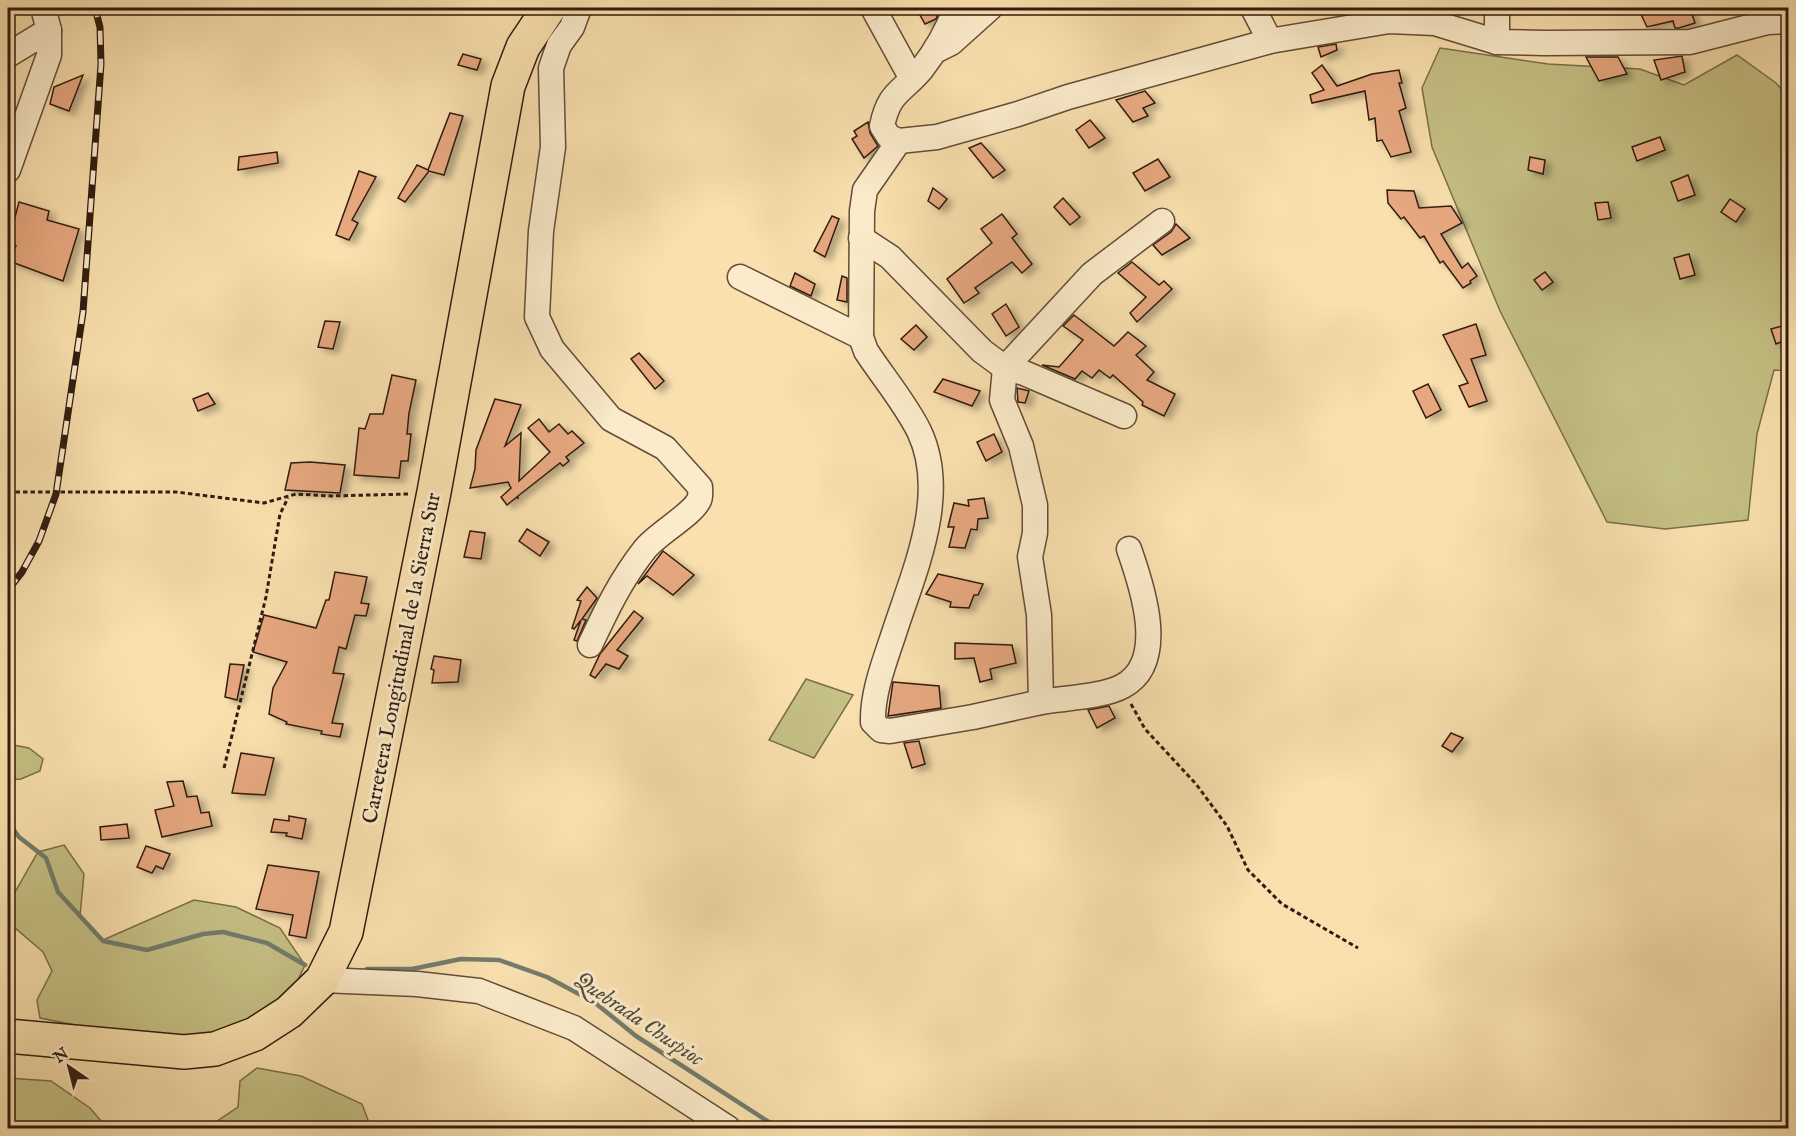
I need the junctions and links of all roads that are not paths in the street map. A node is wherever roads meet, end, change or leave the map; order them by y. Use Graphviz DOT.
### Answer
graph roads {
  1 [pos="549,8"];
  2 [pos="579,8"];
  3 [pos="873,8"];
  4 [pos="956,8"];
  5 [pos="990,8"];
  6 [pos="1253,8"];
  7 [pos="1497,8"];
  8 [pos="46,19"];
  9 [pos="1788,21"];
  10 [pos="1270,41"];
  11 [pos="1497,42"];
  12 [pos="932,53"];
  13 [pos="8,55"];
  14 [pos="912,79"];
  15 [pos="899,141"];
  16 [pos="8,170"];
  17 [pos="1162,221"];
  18 [pos="861,238"];
  19 [pos="740,277"];
  20 [pos="861,337"];
  21 [pos="1005,368"];
  22 [pos="1124,416"];
  23 [pos="1129,549"];
  24 [pos="590,645"];
  25 [pos="1041,702"];
  26 [pos="322,980"];
  27 [pos="8,1036"];
  28 [pos="728,1128"];
  1 -- 26 [label="highway, Carretera Longitudinal de la Sierra Sur"];
  2 -- 24 [label="street"];
  3 -- 14 [label="street"];
  4 -- 12 [label="street"];
  5 -- 12 [label="street"];
  6 -- 10 [label="street"];
  7 -- 11 [label="street"];
  8 -- 13 [label="street"];
  8 -- 16 [label="street"];
  9 -- 11 [label="street"];
  10 -- 11 [label="street"];
  10 -- 15 [label="street"];
  12 -- 14 [label="street"];
  14 -- 15 [label="street"];
  15 -- 18 [label="street"];
  17 -- 21 [label="street"];
  18 -- 20 [label="street"];
  18 -- 21 [label="street"];
  19 -- 20 [label="street"];
  20 -- 25 [label="street"];
  21 -- 22 [label="street"];
  21 -- 25 [label="street"];
  23 -- 25 [label="street"];
  26 -- 27 [label="highway, Carretera Longitudinal de la Sierra Sur"];
  26 -- 28 [label="street"];
}
